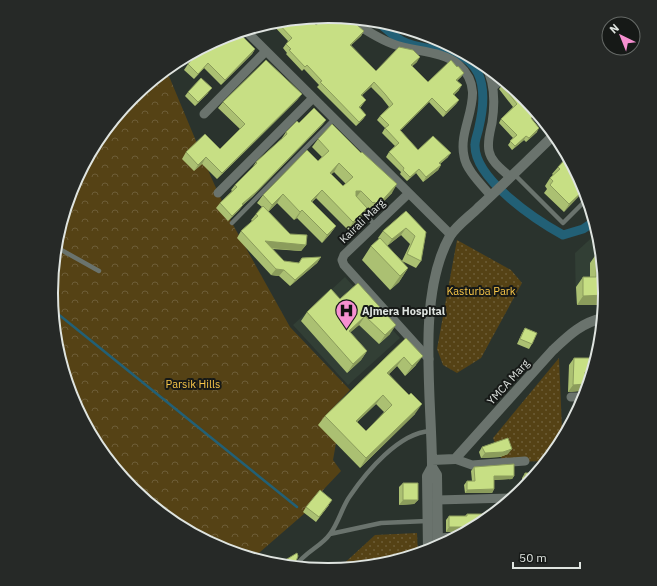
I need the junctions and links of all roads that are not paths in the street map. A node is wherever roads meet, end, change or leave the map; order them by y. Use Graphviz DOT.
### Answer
graph roads {
  1 [pos="357,25"];
  2 [pos="250,35"];
  3 [pos="266,51"];
  4 [pos="491,77"];
  5 [pos="498,83"];
  6 [pos="493,87"];
  7 [pos="313,98"];
  8 [pos="204,114"];
  9 [pos="334,120"];
  10 [pos="550,139"];
  11 [pos="510,177"];
  12 [pos="218,193"];
  13 [pos="408,194"];
  14 [pos="492,195"];
  15 [pos="583,203"];
  16 [pos="358,207"];
  17 [pos="232,223"];
  18 [pos="375,225"];
  19 [pos="451,235"];
  20 [pos="62,250"];
  21 [pos="99,271"];
  22 [pos="597,320"];
  23 [pos="429,359"];
  24 [pos="570,397"];
  25 [pos="578,397"];
  26 [pos="432,430"];
  27 [pos="455,458"];
  28 [pos="525,461"];
  29 [pos="432,463"];
  30 [pos="504,498"];
  31 [pos="437,500"];
  32 [pos="427,521"];
  33 [pos="330,534"];
  34 [pos="438,539"];
  35 [pos="428,544"];
  36 [pos="299,561"];
  1 -- 14 [label="street"];
  2 -- 3 [label="street"];
  3 -- 7 [label="street"];
  3 -- 8 [label="street"];
  4 -- 6 [label="street"];
  5 -- 6 [label="street"];
  6 -- 11 [label="street"];
  7 -- 9 [label="street"];
  7 -- 12 [label="street"];
  9 -- 13 [label="street"];
  9 -- 17 [label="lane"];
  10 -- 11 [label="main road"];
  11 -- 14 [label="main road"];
  11 -- 15 [label="lane"];
  13 -- 18 [label="street, Kairali Marg"];
  13 -- 19 [label="street"];
  14 -- 19 [label="main road"];
  16 -- 18 [label="lane"];
  18 -- 23 [label="street, Kairali Marg"];
  19 -- 23 [label="main road"];
  20 -- 21 [label="lane"];
  22 -- 27 [label="main road, YMCA Marg"];
  23 -- 26 [label="main road"];
  24 -- 25 [label="street"];
  26 -- 29 [label="main road"];
  26 -- 33 [label="lane"];
  27 -- 28 [label="street"];
  27 -- 29 [label="main road"];
  29 -- 31 [label="main road"];
  29 -- 32 [label="main road"];
  30 -- 31 [label="street"];
  31 -- 34 [label="main road"];
  32 -- 33 [label="lane"];
  32 -- 35 [label="main road"];
  33 -- 36 [label="lane"];
}
